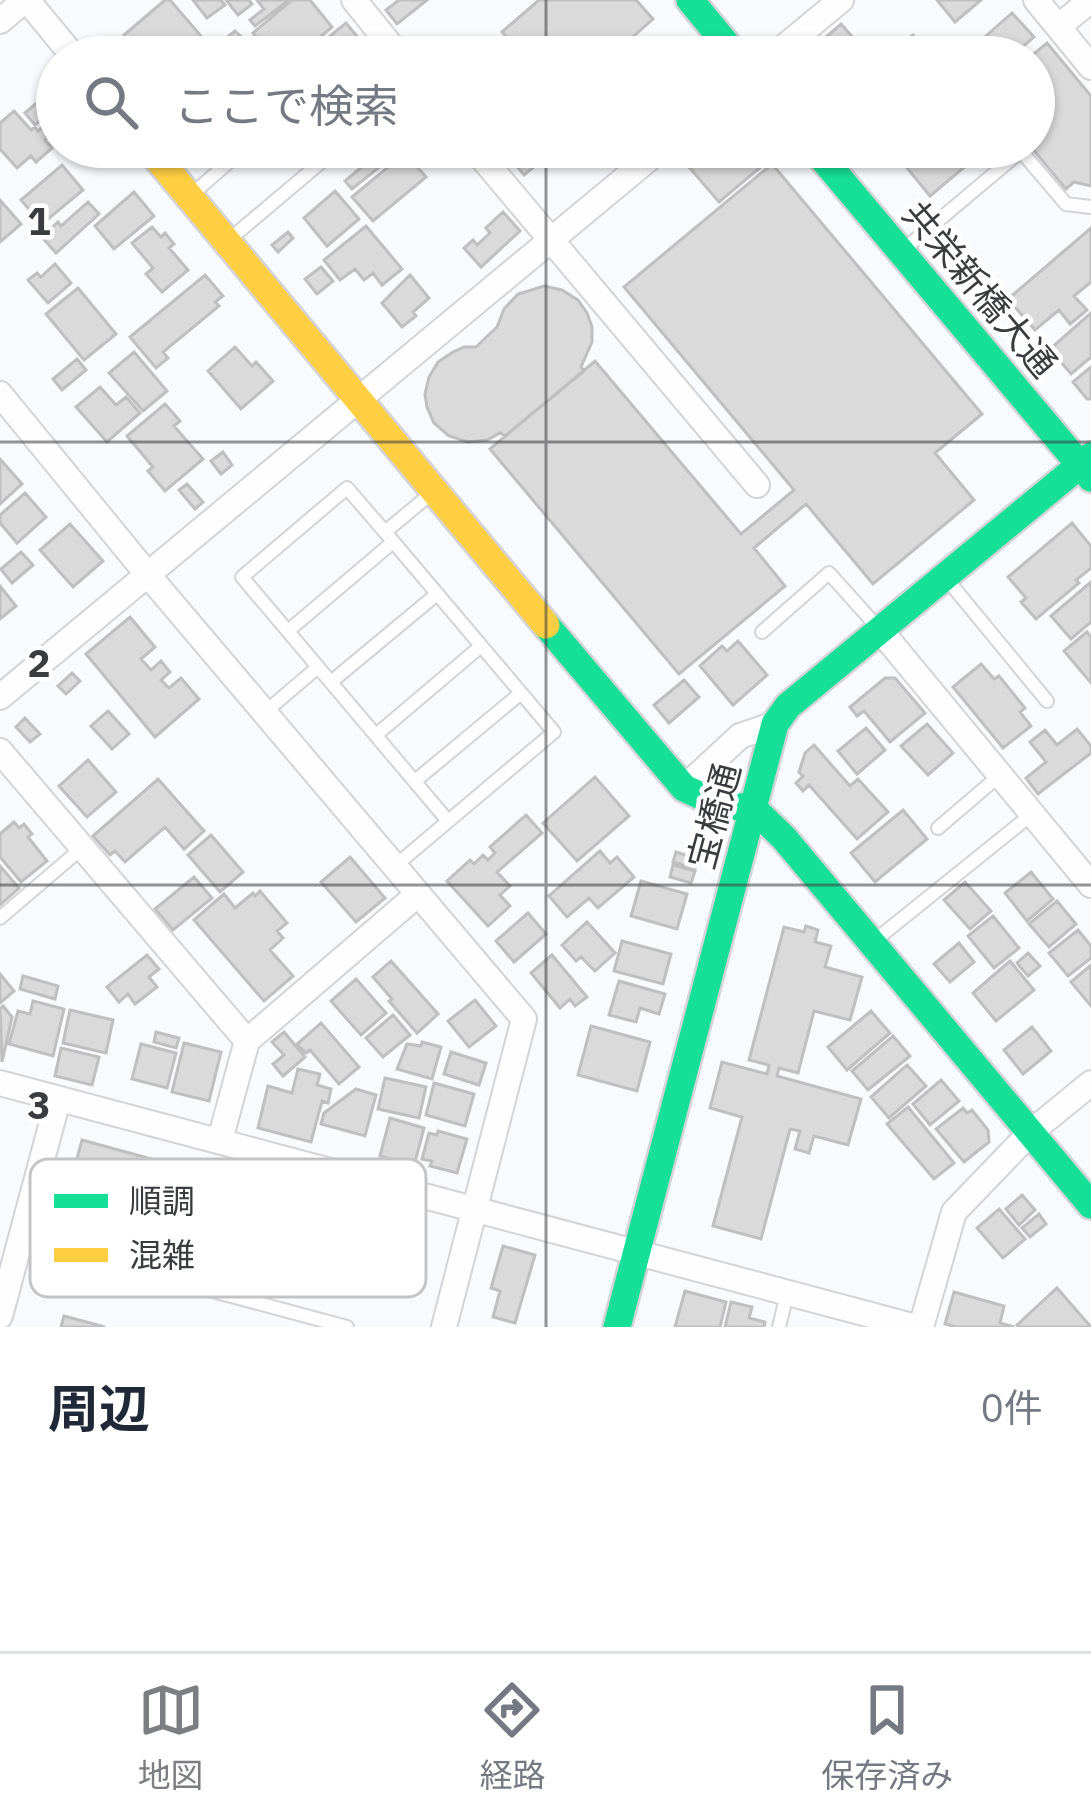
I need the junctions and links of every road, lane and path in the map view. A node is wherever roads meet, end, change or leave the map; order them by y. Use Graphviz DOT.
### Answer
graph roads {
  1 [pos="26,0"];
  2 [pos="353,0"];
  3 [pos="690,0"];
  4 [pos="841,0"];
  5 [pos="1036,0"];
  6 [pos="1091,0"];
  7 [pos="0,21"];
  8 [pos="1058,27"];
  9 [pos="56,36"];
  10 [pos="383,36"];
  11 [pos="720,36"];
  12 [pos="797,36"];
  13 [pos="1091,67"];
  14 [pos="166,168"];
  15 [pos="222,168"];
  16 [pos="314,168"];
  17 [pos="490,168"];
  18 [pos="638,168"];
  19 [pos="831,168"];
  20 [pos="1001,168"];
  21 [pos="1035,168"];
  22 [pos="189,196"];
  23 [pos="1091,207"];
  24 [pos="550,241"];
  25 [pos="227,242"];
  26 [pos="902,252"];
  27 [pos="0,394"];
  28 [pos="357,401"];
  29 [pos="1088,466"];
  30 [pos="757,485"];
  31 [pos="434,492"];
  32 [pos="389,537"];
  33 [pos="148,575"];
  34 [pos="945,577"];
  35 [pos="437,594"];
  36 [pos="880,629"];
  37 [pos="288,631"];
  38 [pos="762,632"];
  39 [pos="481,646"];
  40 [pos="319,668"];
  41 [pos="331,682"];
  42 [pos="520,693"];
  43 [pos="0,697"];
  44 [pos="1047,700"];
  45 [pos="264,713"];
  46 [pos="775,724"];
  47 [pos="376,735"];
  48 [pos="0,751"];
  49 [pos="1000,775"];
  50 [pos="415,782"];
  51 [pos="684,788"];
  52 [pos="753,808"];
  53 [pos="1032,814"];
  54 [pos="448,821"];
  55 [pos="938,828"];
  56 [pos="82,847"];
  57 [pos="393,867"];
  58 [pos="1091,885"];
  59 [pos="417,896"];
  60 [pos="0,918"];
  61 [pos="872,943"];
  62 [pos="247,1041"];
  63 [pos="0,1083"];
  64 [pos="1091,1083"];
  65 [pos="58,1100"];
  66 [pos="1031,1132"];
  67 [pos="220,1140"];
  68 [pos="39,1159"];
  69 [pos="290,1159"];
  70 [pos="30,1189"];
  71 [pos="426,1196"];
  72 [pos="1091,1205"];
  73 [pos="476,1209"];
  74 [pos="636,1252"];
  75 [pos="6,1265"];
  76 [pos="788,1292"];
  77 [pos="235,1297"];
  78 [pos="0,1316"];
  79 [pos="346,1327"];
  80 [pos="444,1327"];
  81 [pos="617,1327"];
  82 [pos="779,1327"];
  83 [pos="918,1327"];
  1 -- 7 [label="street"];
  1 -- 9 [label="street"];
  2 -- 10 [label="street"];
  3 -- 11 [label="street"];
  4 -- 12 [label="street"];
  5 -- 8 [label="street"];
  6 -- 8 [label="street"];
  8 -- 13 [label="street"];
  14 -- 22 [label="street"];
  15 -- 22 [label="lane"];
  16 -- 25 [label="lane"];
  17 -- 24 [label="street"];
  18 -- 24 [label="street"];
  19 -- 26 [label="street, 共栄新橋大通"];
  20 -- 26 [label="lane"];
  21 -- 23 [label="lane"];
  22 -- 25 [label="street"];
  24 -- 28 [label="street"];
  24 -- 30 [label="street"];
  25 -- 28 [label="street"];
  26 -- 29 [label="street, 共栄新橋大通"];
  27 -- 33 [label="street"];
  28 -- 31 [label="street"];
  28 -- 33 [label="street"];
  29 -- 34 [label="street, 宝橋通"];
  31 -- 32 [label="lane"];
  31 -- 51 [label="street"];
  32 -- 35 [label="lane"];
  32 -- 37 [label="lane"];
  32 -- 37 [label="lane"];
  33 -- 43 [label="street"];
  33 -- 45 [label="street"];
  34 -- 36 [label="street, 宝橋通"];
  34 -- 44 [label="lane"];
  35 -- 39 [label="lane"];
  35 -- 41 [label="lane"];
  36 -- 38 [label="lane"];
  36 -- 46 [label="street, 宝橋通"];
  36 -- 49 [label="street"];
  37 -- 40 [label="lane"];
  39 -- 42 [label="lane"];
  39 -- 47 [label="lane"];
  40 -- 41 [label="lane"];
  40 -- 45 [label="lane"];
  41 -- 47 [label="lane"];
  42 -- 50 [label="lane"];
  42 -- 54 [label="lane"];
  45 -- 57 [label="street"];
  46 -- 51 [label="street"];
  46 -- 52 [label="street, 宝橋通"];
  47 -- 50 [label="lane"];
  48 -- 56 [label="street"];
  49 -- 53 [label="street"];
  49 -- 55 [label="lane"];
  50 -- 54 [label="lane"];
  51 -- 52 [label="street"];
  52 -- 61 [label="street"];
  52 -- 74 [label="street, 宝橋通"];
  53 -- 58 [label="street"];
  53 -- 61 [label="lane"];
  54 -- 57 [label="lane"];
  56 -- 60 [label="lane"];
  56 -- 62 [label="street"];
  57 -- 59 [label="street"];
  59 -- 62 [label="street"];
  59 -- 73 [label="street"];
  61 -- 66 [label="street"];
  62 -- 67 [label="street"];
  63 -- 65 [label="street"];
  64 -- 66 [label="street"];
  65 -- 67 [label="street"];
  65 -- 68 [label="street"];
  66 -- 72 [label="street"];
  66 -- 83 [label="street"];
  67 -- 69 [label="street"];
  70 -- 75 [label="street"];
  71 -- 73 [label="street"];
  73 -- 74 [label="street"];
  73 -- 80 [label="street"];
  74 -- 76 [label="street"];
  74 -- 81 [label="street, 宝橋通"];
  75 -- 78 [label="street"];
  76 -- 82 [label="lane"];
  76 -- 83 [label="street"];
  77 -- 79 [label="lane"];
}
